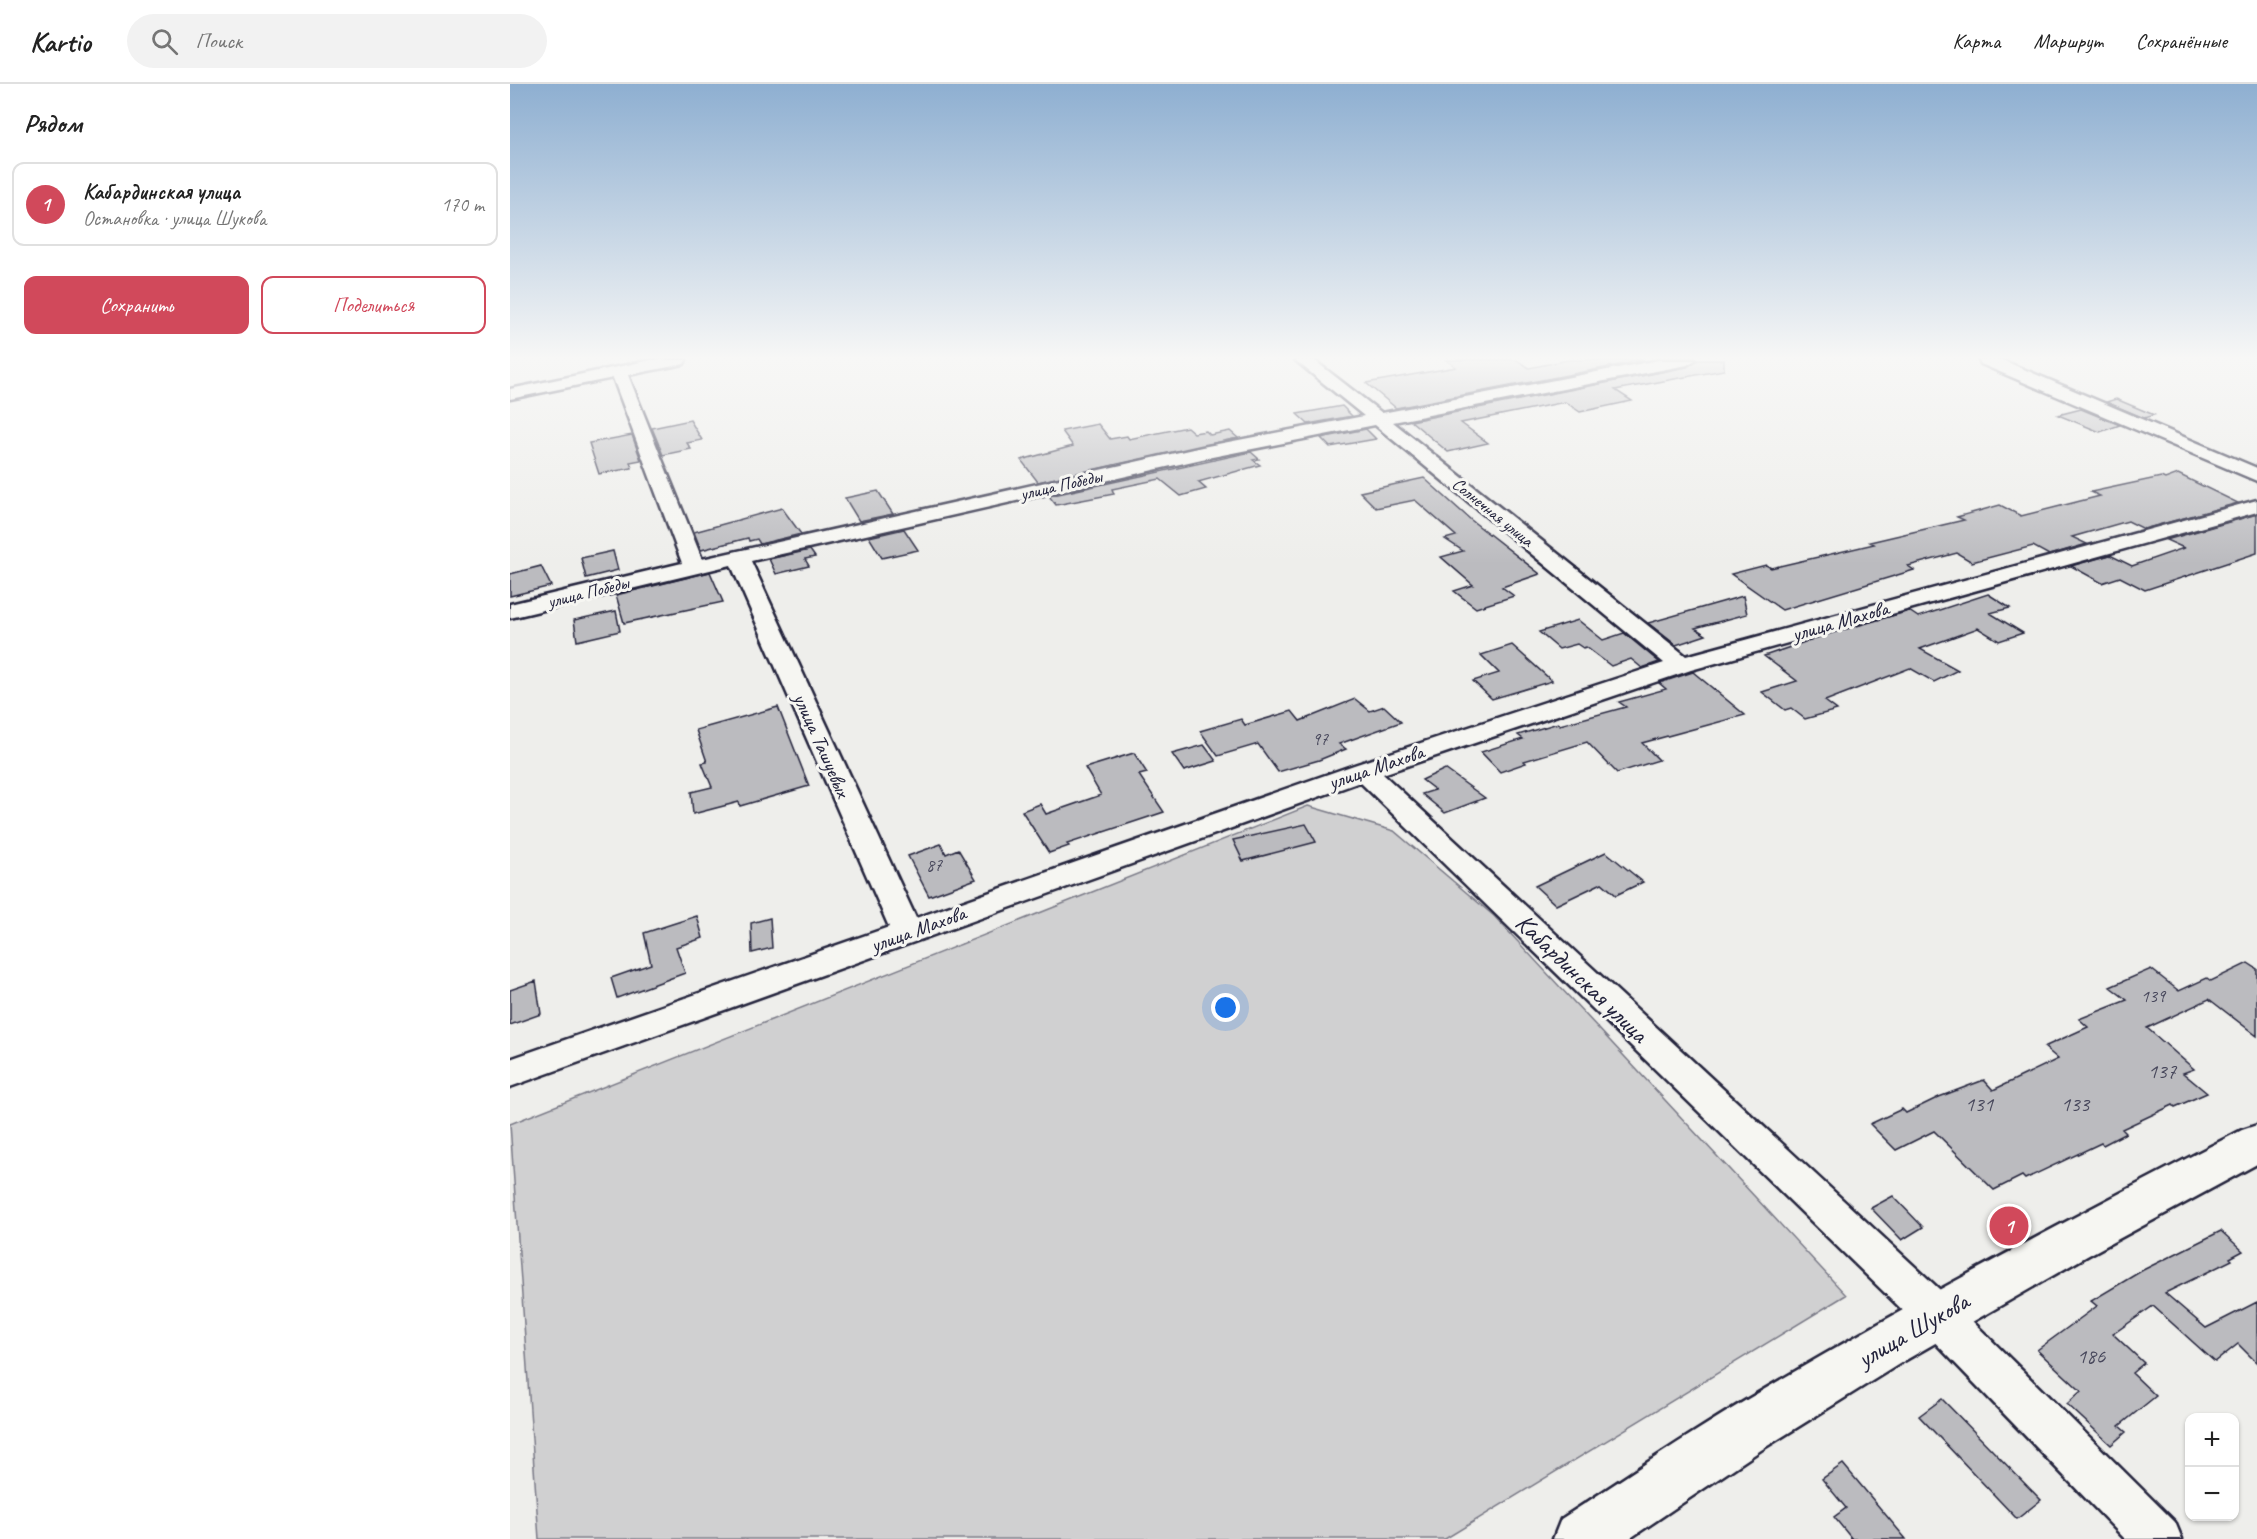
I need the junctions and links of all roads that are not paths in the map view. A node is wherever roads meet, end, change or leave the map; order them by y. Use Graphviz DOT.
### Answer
graph roads {
  1 [pos="640,428"];
  2 [pos="1337,428"];
  3 [pos="1390,428"];
  4 [pos="2145,428"];
  5 [pos="2257,476"];
  6 [pos="2257,506"];
  7 [pos="738,557"];
  8 [pos="694,567"];
  9 [pos="510,611"];
  10 [pos="1682,665"];
  11 [pos="1364,771"];
  12 [pos="907,933"];
  13 [pos="510,1073"];
  14 [pos="2257,1143"];
  15 [pos="1937,1315"];
  16 [pos="1581,1539"];
  17 [pos="2158,1539"];
  1 -- 8 [label="street"];
  2 -- 7 [label="street, улица Победы"];
  3 -- 10 [label="street, Солнечная улица"];
  4 -- 5 [label="street"];
  6 -- 10 [label="street, улица Махова"];
  7 -- 8 [label="street, улица Победы"];
  7 -- 12 [label="street, улица Ташуевых"];
  8 -- 9 [label="street, улица Победы"];
  10 -- 11 [label="street, улица Махова"];
  11 -- 12 [label="street, улица Махова"];
  11 -- 15 [label="street, Кабардинская улица"];
  12 -- 13 [label="street, улица Махова"];
  14 -- 15 [label="main road, улица Шукова"];
  15 -- 16 [label="main road, улица Шукова"];
  15 -- 17 [label="street, Кабардинская улица"];
}
